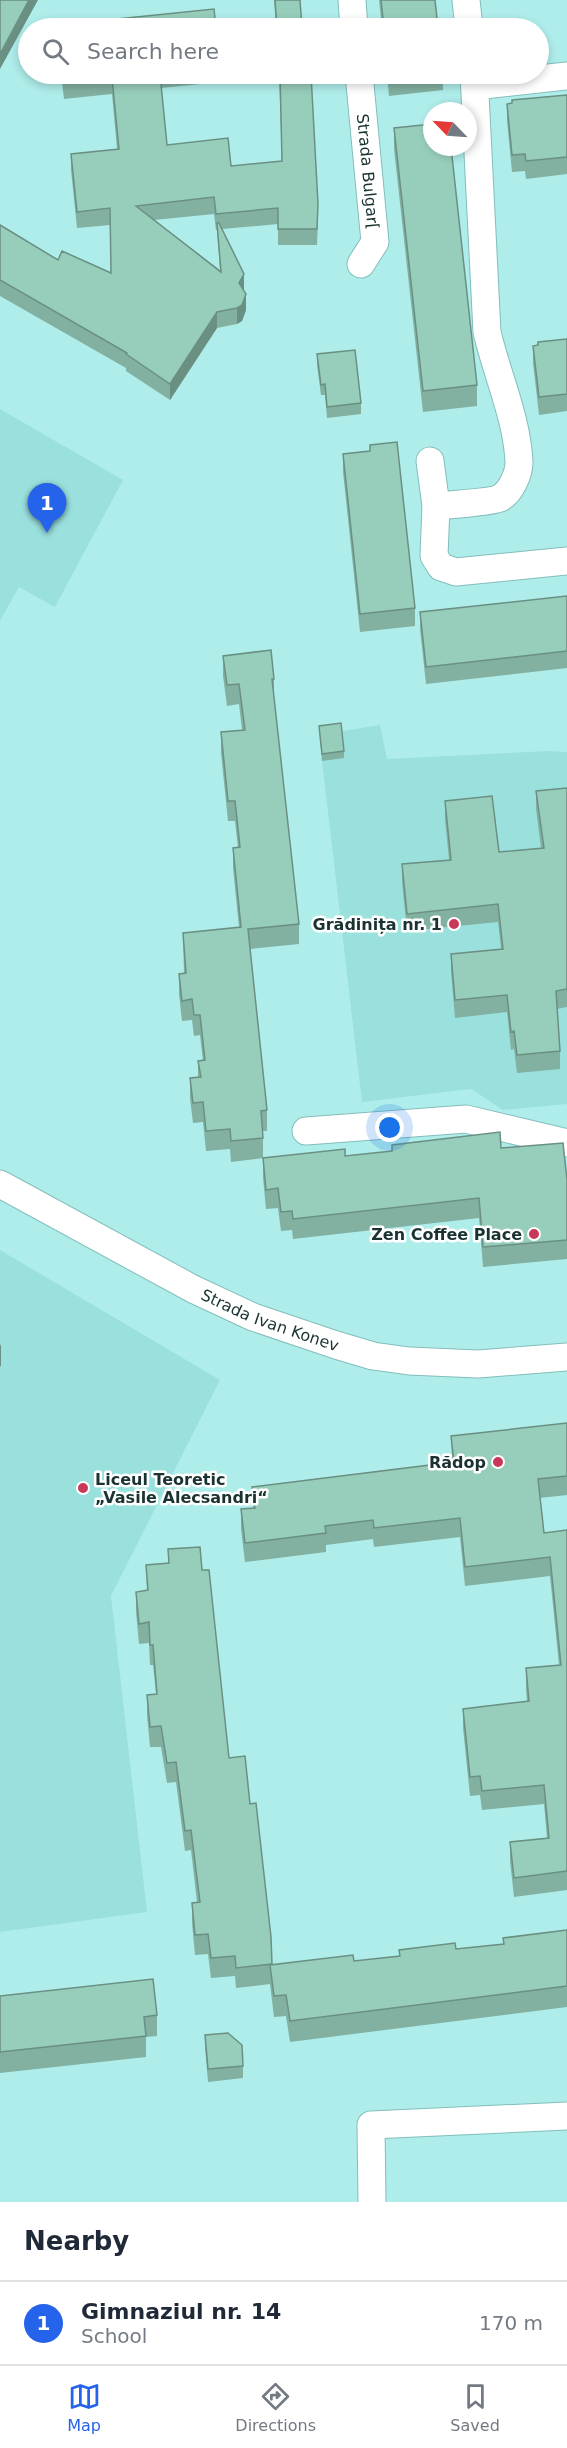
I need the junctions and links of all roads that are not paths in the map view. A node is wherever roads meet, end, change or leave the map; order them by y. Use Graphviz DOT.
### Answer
graph roads {
  1 [pos="352,0"];
  2 [pos="466,0"];
  3 [pos="353,18"];
  4 [pos="468,18"];
  5 [pos="567,76"];
  6 [pos="549,77"];
  7 [pos="360,84"];
  8 [pos="474,84"];
  9 [pos="361,264"];
  10 [pos="430,461"];
  11 [pos="436,506"];
  12 [pos="567,561"];
  13 [pos="306,1131"];
  14 [pos="567,1143"];
  15 [pos="0,1184"];
  16 [pos="567,1357"];
  17 [pos="567,2116"];
  18 [pos="372,2202"];
  1 -- 3 [label="street"];
  2 -- 4 [label="street"];
  5 -- 6 [label="street"];
  7 -- 9 [label="street, Strada Bulgar["];
  8 -- 11 [label="street"];
  10 -- 11 [label="street"];
  11 -- 12 [label="street"];
  13 -- 14 [label="street"];
  15 -- 16 [label="street, Strada Ivan Konev"];
  17 -- 18 [label="street"];
}
